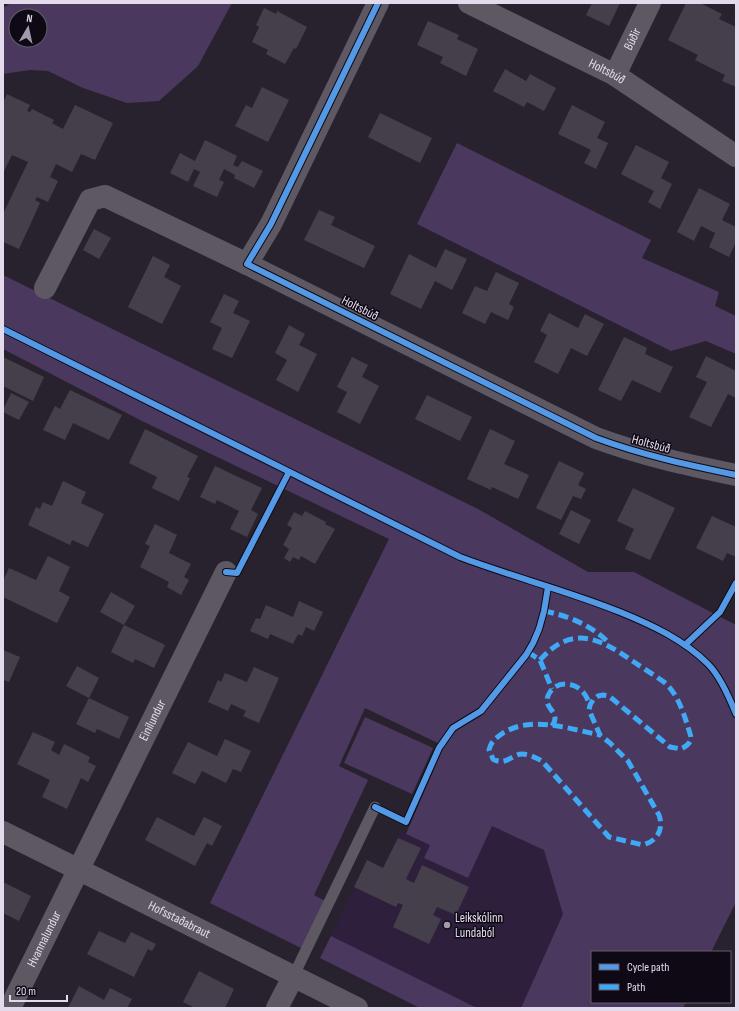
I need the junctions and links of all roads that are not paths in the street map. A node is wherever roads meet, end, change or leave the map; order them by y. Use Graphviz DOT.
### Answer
graph roads {
  1 [pos="378,3"];
  2 [pos="470,3"];
  3 [pos="650,3"];
  4 [pos="615,75"];
  5 [pos="736,156"];
  6 [pos="247,264"];
  7 [pos="46,288"];
  8 [pos="736,475"];
  9 [pos="226,572"];
  10 [pos="375,807"];
  11 [pos="3,832"];
  12 [pos="79,870"];
  13 [pos="293,977"];
  14 [pos="10,1008"];
  15 [pos="277,1008"];
  16 [pos="356,1008"];
  1 -- 6 [label="street"];
  2 -- 4 [label="street, Holtsbúð"];
  3 -- 4 [label="street, Búðir"];
  4 -- 5 [label="street, Holtsbúð"];
  6 -- 7 [label="street, Holtsbúð"];
  6 -- 8 [label="street, Holtsbúð"];
  9 -- 12 [label="street, Einilundur"];
  10 -- 13 [label="lane"];
  11 -- 12 [label="street, Hofsstaðabraut"];
  12 -- 13 [label="street, Hofsstaðabraut"];
  12 -- 14 [label="street, Hvannalundur"];
  13 -- 15 [label="street"];
  13 -- 16 [label="street, Hofsstaðabraut"];
}
